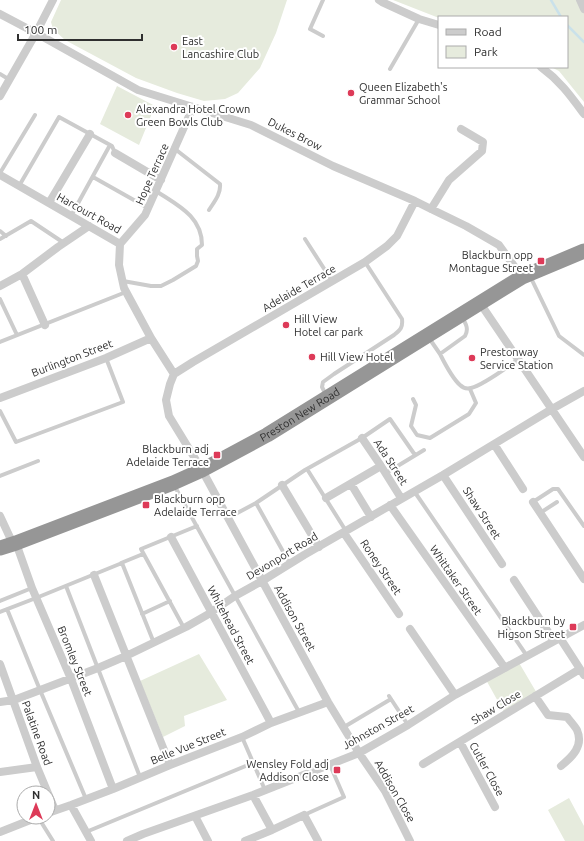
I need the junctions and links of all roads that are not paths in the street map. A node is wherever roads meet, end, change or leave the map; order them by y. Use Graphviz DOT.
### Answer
graph roads {
  1 [pos="53,0"];
  2 [pos="323,0"];
  3 [pos="379,0"];
  4 [pos="580,0"];
  5 [pos="584,9"];
  6 [pos="0,14"];
  7 [pos="419,19"];
  8 [pos="438,25"];
  9 [pos="36,33"];
  10 [pos="323,36"];
  11 [pos="390,68"];
  12 [pos="542,68"];
  13 [pos="0,74"];
  14 [pos="10,80"];
  15 [pos="0,96"];
  16 [pos="193,107"];
  17 [pos="584,114"];
  18 [pos="35,115"];
  19 [pos="461,129"];
  20 [pos="90,134"];
  21 [pos="110,145"];
  22 [pos="175,149"];
  23 [pos="115,153"];
  24 [pos="0,174"];
  25 [pos="93,177"];
  26 [pos="161,180"];
  27 [pos="19,186"];
  28 [pos="156,191"];
  29 [pos="416,200"];
  30 [pos="48,203"];
  31 [pos="148,208"];
  32 [pos="431,209"];
  33 [pos="209,210"];
  34 [pos="71,216"];
  35 [pos="89,226"];
  36 [pos="0,231"];
  37 [pos="6,236"];
  38 [pos="0,239"];
  39 [pos="305,239"];
  40 [pos="64,243"];
  41 [pos="120,244"];
  42 [pos="584,250"];
  43 [pos="365,262"];
  44 [pos="22,274"];
  45 [pos="525,276"];
  46 [pos="123,281"];
  47 [pos="332,281"];
  48 [pos="0,286"];
  49 [pos="126,292"];
  50 [pos="0,299"];
  51 [pos="480,303"];
  52 [pos="461,315"];
  53 [pos="45,325"];
  54 [pos="17,335"];
  55 [pos="428,336"];
  56 [pos="151,338"];
  57 [pos="0,342"];
  58 [pos="440,354"];
  59 [pos="584,355"];
  60 [pos="106,358"];
  61 [pos="519,359"];
  62 [pos="174,374"];
  63 [pos="470,389"];
  64 [pos="584,392"];
  65 [pos="0,398"];
  66 [pos="328,398"];
  67 [pos="413,399"];
  68 [pos="552,409"];
  69 [pos="0,411"];
  70 [pos="362,438"];
  71 [pos="494,444"];
  72 [pos="424,450"];
  73 [pos="415,455"];
  74 [pos="584,456"];
  75 [pos="38,461"];
  76 [pos="381,466"];
  77 [pos="307,469"];
  78 [pos="202,470"];
  79 [pos="386,473"];
  80 [pos="443,475"];
  81 [pos="0,476"];
  82 [pos="173,483"];
  83 [pos="351,484"];
  84 [pos="282,485"];
  85 [pos="523,489"];
  86 [pos="414,491"];
  87 [pos="326,498"];
  88 [pos="402,498"];
  89 [pos="533,502"];
  90 [pos="558,502"];
  91 [pos="256,503"];
  92 [pos="390,505"];
  93 [pos="540,513"];
  94 [pos="0,516"];
  95 [pos="371,517"];
  96 [pos="228,518"];
  97 [pos="197,526"];
  98 [pos="584,526"];
  99 [pos="345,532"];
  100 [pos="171,537"];
  101 [pos="10,545"];
  102 [pos="319,547"];
  103 [pos="143,554"];
  104 [pos="121,563"];
  105 [pos="290,564"];
  106 [pos="502,564"];
  107 [pos="94,574"];
  108 [pos="584,579"];
  109 [pos="514,580"];
  110 [pos="262,581"];
  111 [pos="66,586"];
  112 [pos="32,588"];
  113 [pos="235,596"];
  114 [pos="36,598"];
  115 [pos="0,601"];
  116 [pos="170,601"];
  117 [pos="8,609"];
  118 [pos="0,612"];
  119 [pos="212,612"];
  120 [pos="142,614"];
  121 [pos="399,614"];
  122 [pos="584,625"];
  123 [pos="184,628"];
  124 [pos="410,629"];
  125 [pos="557,640"];
  126 [pos="154,642"];
  127 [pos="126,656"];
  128 [pos="527,656"];
  129 [pos="0,664"];
  130 [pos="98,668"];
  131 [pos="505,668"];
  132 [pos="582,672"];
  133 [pos="3,677"];
  134 [pos="71,678"];
  135 [pos="40,690"];
  136 [pos="455,695"];
  137 [pos="535,696"];
  138 [pos="14,700"];
  139 [pos="0,702"];
  140 [pos="328,702"];
  141 [pos="299,713"];
  142 [pos="271,724"];
  143 [pos="408,725"];
  144 [pos="344,727"];
  145 [pos="242,737"];
  146 [pos="460,742"];
  147 [pos="360,753"];
  148 [pos="253,763"];
  149 [pos="330,764"];
  150 [pos="423,764"];
  151 [pos="170,765"];
  152 [pos="561,766"];
  153 [pos="37,767"];
  154 [pos="0,772"];
  155 [pos="140,777"];
  156 [pos="43,785"];
  157 [pos="113,789"];
  158 [pos="264,790"];
  159 [pos="253,795"];
  160 [pos="87,799"];
  161 [pos="71,805"];
  162 [pos="495,807"];
  163 [pos="56,810"];
  164 [pos="195,816"];
  165 [pos="304,816"];
  166 [pos="18,825"];
  167 [pos="43,825"];
  168 [pos="272,830"];
  169 [pos="0,832"];
  170 [pos="86,832"];
  171 [pos="145,838"];
  172 [pos="53,841"];
  173 [pos="91,841"];
  174 [pos="127,841"];
  175 [pos="208,841"];
  176 [pos="245,841"];
  177 [pos="318,841"];
  178 [pos="410,841"];
  1 -- 9 [label="street"];
  2 -- 10 [label="lane"];
  3 -- 7 [label="street"];
  4 -- 5 [label="street"];
  6 -- 9 [label="street, Dukes Brow"];
  7 -- 8 [label="street"];
  7 -- 11 [label="lane"];
  9 -- 14 [label="street"];
  9 -- 16 [label="street, Dukes Brow"];
  12 -- 17 [label="street"];
  13 -- 14 [label="lane"];
  14 -- 15 [label="street"];
  16 -- 22 [label="street, Hope Terrace"];
  16 -- 29 [label="street, Dukes Brow"];
  18 -- 24 [label="lane"];
  19 -- 32 [label="street"];
  20 -- 21 [label="lane"];
  20 -- 27 [label="lane"];
  20 -- 30 [label="street"];
  21 -- 23 [label="lane"];
  21 -- 25 [label="lane"];
  22 -- 26 [label="street, Hope Terrace"];
  22 -- 33 [label="lane"];
  23 -- 26 [label="street"];
  24 -- 27 [label="street, Harcourt Road"];
  25 -- 31 [label="lane"];
  25 -- 34 [label="lane"];
  26 -- 28 [label="street, Hope Terrace"];
  27 -- 30 [label="street, Harcourt Road"];
  28 -- 31 [label="street, Hope Terrace"];
  28 -- 46 [label="lane"];
  29 -- 32 [label="street, Dukes Brow"];
  29 -- 43 [label="street, Adelaide Terrace"];
  30 -- 34 [label="street, Harcourt Road"];
  31 -- 41 [label="street, Hope Terrace"];
  32 -- 45 [label="street, Dukes Brow"];
  34 -- 35 [label="street, Harcourt Road"];
  35 -- 40 [label="street"];
  35 -- 41 [label="street, Harcourt Road"];
  36 -- 37 [label="lane"];
  37 -- 38 [label="lane"];
  37 -- 40 [label="lane"];
  39 -- 47 [label="lane"];
  40 -- 44 [label="street"];
  41 -- 46 [label="street, Harcourt Road"];
  42 -- 45 [label="highway, Preston New Road"];
  43 -- 47 [label="street, Adelaide Terrace"];
  43 -- 66 [label="lane"];
  44 -- 48 [label="street"];
  44 -- 53 [label="street"];
  45 -- 51 [label="highway, Preston New Road"];
  45 -- 59 [label="lane"];
  46 -- 49 [label="street, Harcourt Road"];
  47 -- 62 [label="street, Adelaide Terrace"];
  49 -- 53 [label="lane"];
  49 -- 56 [label="street, Harcourt Road"];
  50 -- 54 [label="lane"];
  51 -- 52 [label="highway, Preston New Road"];
  51 -- 61 [label="street"];
  52 -- 55 [label="highway, Preston New Road"];
  52 -- 58 [label="lane"];
  53 -- 54 [label="lane"];
  54 -- 57 [label="lane"];
  55 -- 58 [label="lane"];
  55 -- 66 [label="highway, Preston New Road"];
  56 -- 60 [label="street, Burlington Street"];
  56 -- 62 [label="street"];
  58 -- 63 [label="lane"];
  60 -- 65 [label="street, Burlington Street"];
  60 -- 69 [label="lane"];
  61 -- 63 [label="lane"];
  61 -- 68 [label="street"];
  62 -- 78 [label="street"];
  63 -- 67 [label="lane"];
  64 -- 68 [label="street, Devonport Road"];
  66 -- 78 [label="highway, Preston New Road"];
  68 -- 71 [label="street, Devonport Road"];
  68 -- 74 [label="street"];
  70 -- 73 [label="lane"];
  70 -- 76 [label="street, Ada Street"];
  70 -- 77 [label="lane"];
  71 -- 80 [label="street, Devonport Road"];
  71 -- 85 [label="street"];
  72 -- 73 [label="lane"];
  73 -- 79 [label="lane"];
  75 -- 81 [label="lane"];
  76 -- 79 [label="street, Ada Street"];
  76 -- 83 [label="street"];
  77 -- 84 [label="lane"];
  77 -- 87 [label="lane"];
  78 -- 82 [label="highway, Preston New Road"];
  78 -- 96 [label="street, Addison Street"];
  79 -- 88 [label="street, Ada Street"];
  80 -- 86 [label="street, Devonport Road"];
  80 -- 106 [label="street, Shaw Street"];
  82 -- 97 [label="lane"];
  82 -- 101 [label="highway, Preston New Road"];
  83 -- 87 [label="street"];
  83 -- 95 [label="street"];
  84 -- 91 [label="lane"];
  84 -- 102 [label="street"];
  86 -- 88 [label="street, Devonport Road"];
  86 -- 128 [label="lane"];
  87 -- 99 [label="lane"];
  88 -- 92 [label="street, Devonport Road"];
  89 -- 93 [label="street"];
  89 -- 98 [label="lane"];
  90 -- 93 [label="lane"];
  91 -- 96 [label="lane"];
  91 -- 105 [label="lane"];
  92 -- 95 [label="street, Devonport Road"];
  92 -- 131 [label="street, Whittaker Street"];
  93 -- 108 [label="street"];
  94 -- 101 [label="street, Bromley Street"];
  95 -- 99 [label="street, Devonport Road"];
  96 -- 110 [label="street, Addison Street"];
  97 -- 100 [label="lane"];
  97 -- 113 [label="lane"];
  99 -- 102 [label="street, Devonport Road"];
  99 -- 121 [label="street, Roney Street"];
  100 -- 103 [label="lane"];
  100 -- 119 [label="street, Whitehead Street"];
  101 -- 112 [label="street, Bromley Street"];
  102 -- 105 [label="street, Devonport Road"];
  103 -- 104 [label="lane"];
  103 -- 116 [label="lane"];
  104 -- 107 [label="lane"];
  104 -- 120 [label="lane"];
  105 -- 110 [label="street, Devonport Road"];
  107 -- 111 [label="lane"];
  107 -- 127 [label="street"];
  109 -- 125 [label="street"];
  110 -- 113 [label="street, Devonport Road"];
  110 -- 140 [label="street, Addison Street"];
  111 -- 114 [label="lane"];
  111 -- 130 [label="lane"];
  112 -- 114 [label="street, Bromley Street"];
  112 -- 115 [label="lane"];
  113 -- 119 [label="street, Devonport Road"];
  113 -- 141 [label="lane"];
  114 -- 117 [label="lane"];
  114 -- 134 [label="street, Bromley Street"];
  116 -- 120 [label="lane"];
  116 -- 123 [label="lane"];
  117 -- 118 [label="lane"];
  117 -- 135 [label="lane"];
  119 -- 123 [label="street, Devonport Road"];
  119 -- 142 [label="street, Whitehead Street"];
  120 -- 126 [label="lane"];
  122 -- 125 [label="street, Johnston Street"];
  123 -- 126 [label="street, Devonport Road"];
  124 -- 136 [label="street"];
  125 -- 128 [label="street, Johnston Street"];
  125 -- 132 [label="street"];
  126 -- 127 [label="street, Devonport Road"];
  127 -- 130 [label="street, Devonport Road"];
  127 -- 151 [label="street"];
  128 -- 131 [label="street, Johnston Street"];
  129 -- 133 [label="street, Palatine Road"];
  130 -- 134 [label="street, Devonport Road"];
  130 -- 155 [label="lane"];
  131 -- 136 [label="street, Johnston Street"];
  132 -- 137 [label="street, Shaw Close"];
  133 -- 138 [label="street, Palatine Road"];
  134 -- 135 [label="street, Devonport Road"];
  134 -- 157 [label="street, Bromley Street"];
  135 -- 138 [label="street, Devonport Road"];
  135 -- 160 [label="lane"];
  136 -- 143 [label="street, Johnston Street"];
  137 -- 146 [label="street, Shaw Close"];
  137 -- 152 [label="street"];
  138 -- 139 [label="street, Devonport Road"];
  138 -- 153 [label="street, Palatine Road"];
  140 -- 141 [label="street, Belle Vue Street"];
  140 -- 144 [label="street, Addison Street"];
  141 -- 142 [label="street, Belle Vue Street"];
  142 -- 145 [label="street, Belle Vue Street"];
  143 -- 144 [label="lane"];
  143 -- 147 [label="street, Johnston Street"];
  144 -- 147 [label="street, Addison Street"];
  145 -- 148 [label="lane"];
  145 -- 151 [label="street, Belle Vue Street"];
  146 -- 150 [label="street, Shaw Close"];
  146 -- 162 [label="street, Cutler Close"];
  147 -- 149 [label="street, Johnston Street"];
  147 -- 178 [label="street, Addison Close"];
  148 -- 158 [label="lane"];
  148 -- 170 [label="lane"];
  149 -- 158 [label="street, Johnston Street"];
  149 -- 165 [label="lane"];
  151 -- 155 [label="street, Belle Vue Street"];
  153 -- 154 [label="street"];
  153 -- 156 [label="street, Palatine Road"];
  155 -- 157 [label="street, Belle Vue Street"];
  157 -- 160 [label="street, Belle Vue Street"];
  158 -- 159 [label="street, Johnston Street"];
  159 -- 164 [label="street, Johnston Street"];
  159 -- 168 [label="street"];
  160 -- 161 [label="street, Belle Vue Street"];
  161 -- 163 [label="street, Belle Vue Street"];
  161 -- 170 [label="street"];
  164 -- 171 [label="street, Johnston Street"];
  164 -- 175 [label="street"];
  165 -- 168 [label="street"];
  165 -- 177 [label="street"];
  166 -- 169 [label="street"];
  167 -- 172 [label="lane"];
  168 -- 176 [label="street"];
  170 -- 173 [label="street"];
  171 -- 174 [label="street, Johnston Street"];
}
